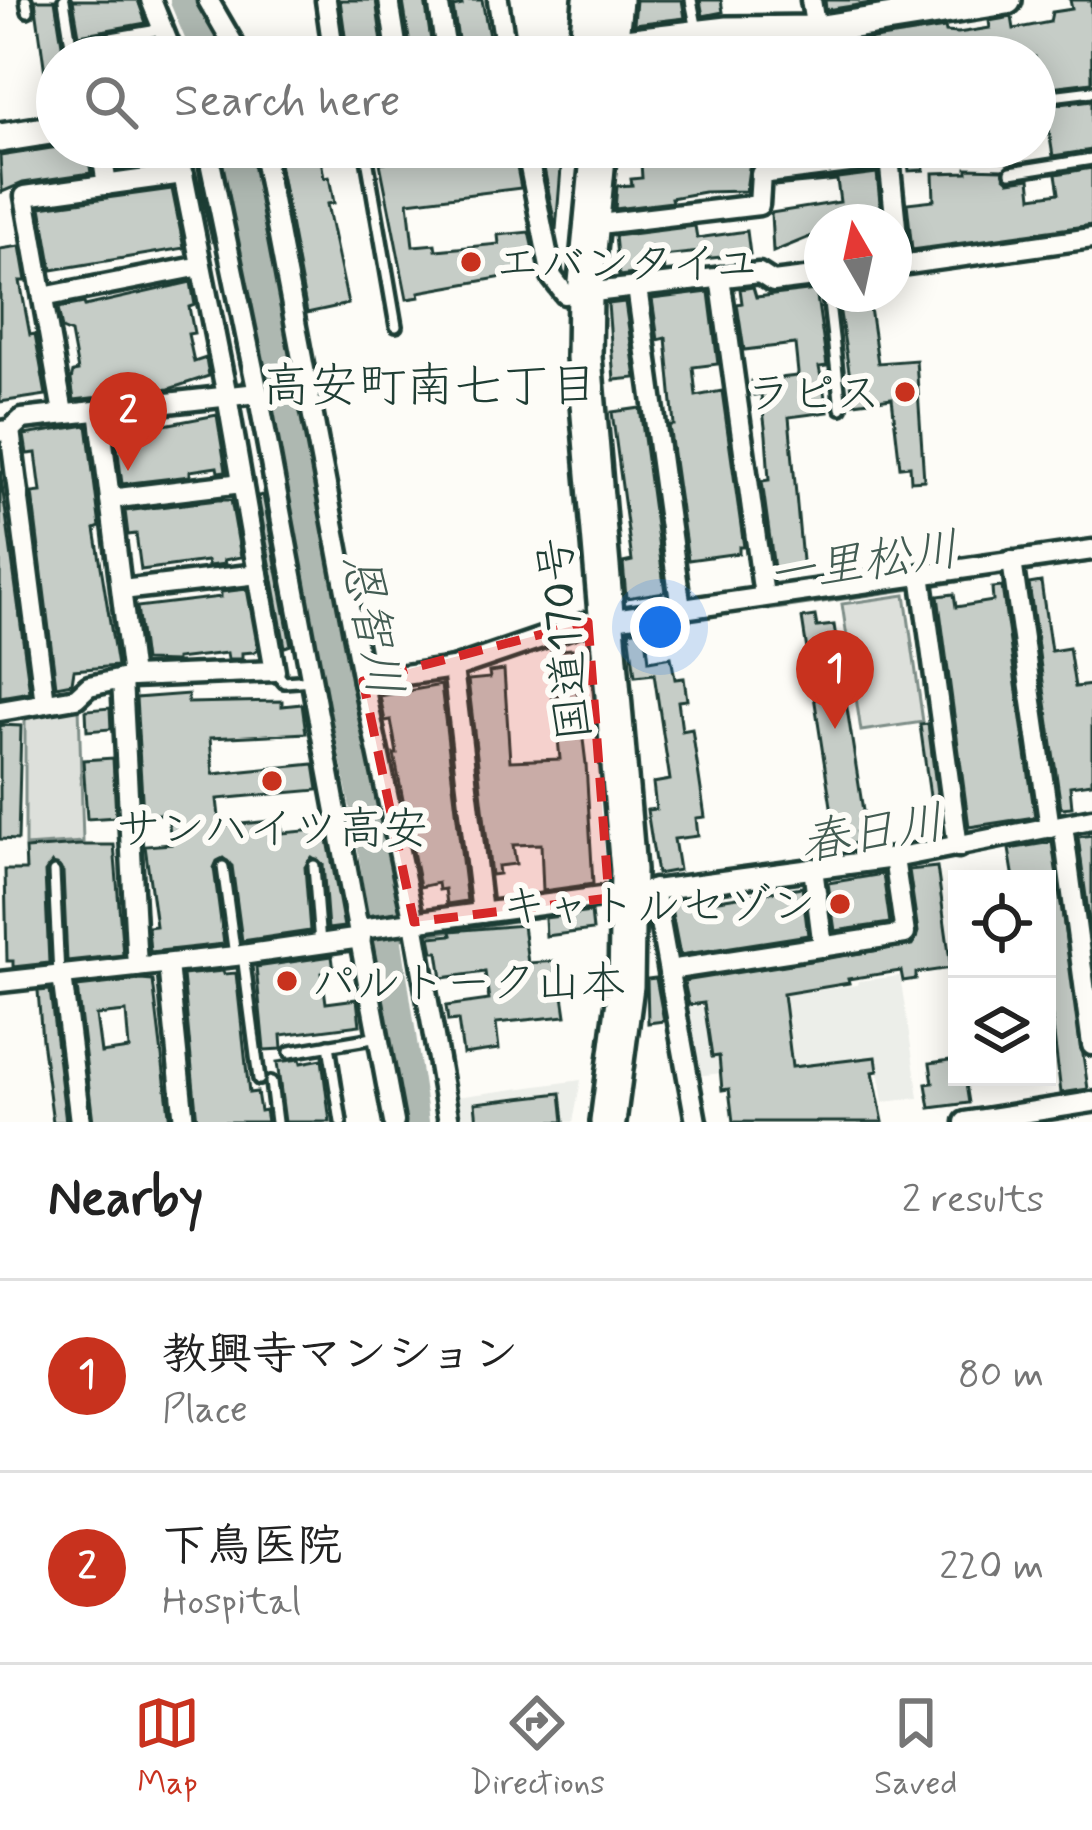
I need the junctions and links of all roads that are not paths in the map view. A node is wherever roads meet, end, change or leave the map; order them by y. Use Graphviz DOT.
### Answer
graph roads {
  1 [pos="64,0"];
  2 [pos="151,0"];
  3 [pos="208,0"];
  4 [pos="326,0"];
  5 [pos="389,0"];
  6 [pos="438,0"];
  7 [pos="498,0"];
  8 [pos="591,0"];
  9 [pos="615,0"];
  10 [pos="691,0"];
  11 [pos="811,0"];
  12 [pos="1007,0"];
  13 [pos="161,25"];
  14 [pos="816,30"];
  15 [pos="698,34"];
  16 [pos="70,36"];
  17 [pos="135,36"];
  18 [pos="165,36"];
  19 [pos="229,36"];
  20 [pos="331,36"];
  21 [pos="395,36"];
  22 [pos="444,36"];
  23 [pos="504,36"];
  24 [pos="596,36"];
  25 [pos="603,36"];
  26 [pos="686,36"];
  27 [pos="1092,91"];
  28 [pos="1056,95"];
  29 [pos="36,132"];
  30 [pos="0,138"];
  31 [pos="1092,160"];
  32 [pos="1056,165"];
  33 [pos="104,168"];
  34 [pos="211,168"];
  35 [pos="266,168"];
  36 [pos="369,168"];
  37 [pos="530,168"];
  38 [pos="578,168"];
  39 [pos="597,168"];
  40 [pos="809,168"];
  41 [pos="890,168"];
  42 [pos="1038,168"];
  43 [pos="1011,172"];
  44 [pos="107,185"];
  45 [pos="892,204"];
  46 [pos="591,225"];
  47 [pos="1092,238"];
  48 [pos="912,263"];
  49 [pos="201,266"];
  50 [pos="721,277"];
  51 [pos="804,278"];
  52 [pos="637,287"];
  53 [pos="575,294"];
  54 [pos="43,297"];
  55 [pos="829,312"];
  56 [pos="396,326"];
  57 [pos="258,393"];
  58 [pos="227,396"];
  59 [pos="841,408"];
  60 [pos="99,410"];
  61 [pos="62,413"];
  62 [pos="5,431"];
  63 [pos="242,483"];
  64 [pos="110,499"];
  65 [pos="10,512"];
  66 [pos="1092,550"];
  67 [pos="1013,570"];
  68 [pos="258,574"];
  69 [pos="922,582"];
  70 [pos="122,590"];
  71 [pos="764,596"];
  72 [pos="680,608"];
  73 [pos="597,621"];
  74 [pos="274,671"];
  75 [pos="454,675"];
  76 [pos="127,678"];
  77 [pos="312,680"];
  78 [pos="364,687"];
  79 [pos="45,704"];
  80 [pos="0,710"];
  81 [pos="1092,819"];
  82 [pos="1060,830"];
  83 [pos="958,847"];
  84 [pos="893,858"];
  85 [pos="314,866"];
  86 [pos="223,867"];
  87 [pos="812,868"];
  88 [pos="54,872"];
  89 [pos="631,894"];
  90 [pos="482,914"];
  91 [pos="414,929"];
  92 [pos="360,933"];
  93 [pos="320,944"];
  94 [pos="823,947"];
  95 [pos="239,956"];
  96 [pos="168,964"];
  97 [pos="136,967"];
  98 [pos="669,970"];
  99 [pos="60,975"];
  100 [pos="0,982"];
  101 [pos="379,1036"];
  102 [pos="329,1045"];
  103 [pos="1092,1045"];
  104 [pos="290,1052"];
  105 [pos="259,1079"];
  106 [pos="271,1082"];
  107 [pos="1092,1102"];
  108 [pos="975,1121"];
  109 [pos="80,1122"];
  110 [pos="184,1122"];
  111 [pos="276,1122"];
  112 [pos="341,1122"];
  113 [pos="394,1122"];
  114 [pos="448,1122"];
  115 [pos="588,1122"];
  116 [pos="608,1122"];
  117 [pos="696,1122"];
  1 -- 16 [label="lane"];
  2 -- 13 [label="street"];
  3 -- 19 [label="street"];
  4 -- 20 [label="street"];
  5 -- 21 [label="street"];
  6 -- 22 [label="street"];
  7 -- 23 [label="street"];
  8 -- 24 [label="highway"];
  9 -- 25 [label="highway"];
  10 -- 15 [label="lane"];
  11 -- 14 [label="street"];
  12 -- 14 [label="main road"];
  13 -- 17 [label="lane"];
  13 -- 18 [label="street"];
  14 -- 15 [label="main road"];
  15 -- 26 [label="main road"];
  27 -- 28 [label="lane"];
  29 -- 30 [label="main road"];
  31 -- 32 [label="lane"];
  33 -- 44 [label="street"];
  34 -- 57 [label="street"];
  35 -- 78 [label="street"];
  36 -- 56 [label="lane"];
  37 -- 53 [label="street"];
  38 -- 53 [label="highway, 国道170号"];
  39 -- 46 [label="highway, 国道170号"];
  40 -- 46 [label="street"];
  41 -- 45 [label="street"];
  42 -- 43 [label="lane"];
  44 -- 49 [label="street"];
  44 -- 54 [label="street"];
  46 -- 53 [label="highway, 国道170号"];
  47 -- 48 [label="street"];
  49 -- 54 [label="street"];
  49 -- 58 [label="street"];
  50 -- 51 [label="street"];
  50 -- 52 [label="street"];
  50 -- 71 [label="street"];
  52 -- 53 [label="street"];
  52 -- 72 [label="street"];
  53 -- 73 [label="highway, 国道170号"];
  54 -- 61 [label="street"];
  55 -- 59 [label="lane"];
  57 -- 58 [label="street"];
  57 -- 77 [label="street"];
  58 -- 60 [label="street"];
  58 -- 63 [label="street"];
  60 -- 61 [label="street"];
  60 -- 64 [label="street"];
  61 -- 62 [label="street"];
  62 -- 65 [label="street"];
  63 -- 64 [label="street"];
  63 -- 68 [label="street"];
  64 -- 70 [label="street"];
  65 -- 79 [label="street"];
  66 -- 67 [label="street"];
  67 -- 69 [label="street"];
  67 -- 82 [label="street"];
  68 -- 70 [label="street"];
  68 -- 74 [label="street"];
  69 -- 71 [label="street"];
  69 -- 83 [label="street"];
  70 -- 76 [label="street"];
  71 -- 72 [label="street"];
  72 -- 73 [label="street"];
  73 -- 75 [label="street"];
  73 -- 89 [label="highway, 国道170号"];
  74 -- 76 [label="street"];
  74 -- 77 [label="lane"];
  75 -- 78 [label="street"];
  75 -- 90 [label="street"];
  76 -- 79 [label="street"];
  76 -- 97 [label="street"];
  77 -- 92 [label="street"];
  78 -- 91 [label="street"];
  79 -- 80 [label="street"];
  81 -- 82 [label="street"];
  82 -- 83 [label="street"];
  82 -- 103 [label="street"];
  83 -- 84 [label="street"];
  84 -- 87 [label="street"];
  84 -- 94 [label="street"];
  85 -- 93 [label="lane"];
  86 -- 95 [label="lane"];
  87 -- 89 [label="street"];
  87 -- 94 [label="street"];
  88 -- 99 [label="lane"];
  89 -- 90 [label="street"];
  89 -- 98 [label="street"];
  89 -- 115 [label="highway, 国道170号"];
  89 -- 116 [label="highway, 国道170号"];
  90 -- 91 [label="street"];
  91 -- 92 [label="street"];
  91 -- 114 [label="street"];
  92 -- 93 [label="street"];
  92 -- 101 [label="street"];
  93 -- 95 [label="street"];
  94 -- 98 [label="street"];
  95 -- 96 [label="street"];
  95 -- 105 [label="lane"];
  96 -- 97 [label="street"];
  96 -- 110 [label="street"];
  97 -- 99 [label="street"];
  98 -- 117 [label="street"];
  99 -- 100 [label="street"];
  99 -- 109 [label="street"];
  101 -- 102 [label="lane"];
  101 -- 113 [label="street"];
  102 -- 104 [label="lane"];
  102 -- 112 [label="lane"];
  106 -- 111 [label="lane"];
  107 -- 108 [label="street"];
}
